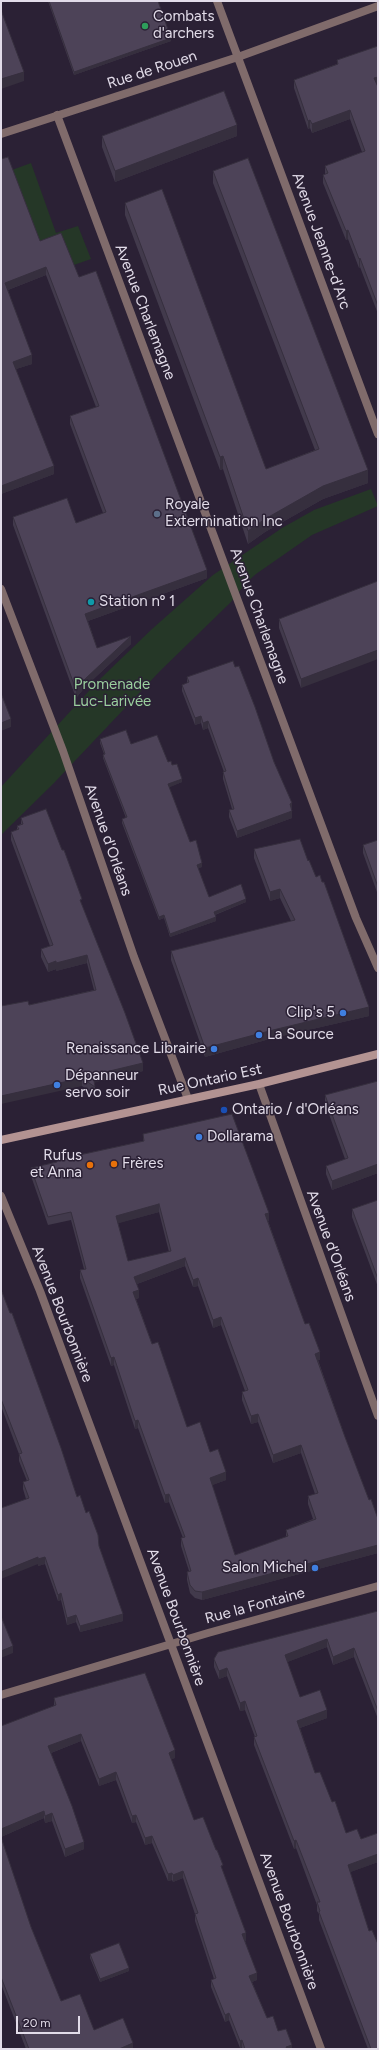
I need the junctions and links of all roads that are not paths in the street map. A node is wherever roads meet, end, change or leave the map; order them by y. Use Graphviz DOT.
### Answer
graph roads {
  1 [pos="217,1"];
  2 [pos="378,6"];
  3 [pos="238,57"];
  4 [pos="58,115"];
  5 [pos="1,134"];
  6 [pos="378,434"];
  7 [pos="1,589"];
  8 [pos="378,968"];
  9 [pos="378,1054"];
  10 [pos="260,1084"];
  11 [pos="188,1099"];
  12 [pos="1,1140"];
  13 [pos="1,1196"];
  14 [pos="378,1416"];
  15 [pos="378,1586"];
  16 [pos="172,1644"];
  17 [pos="1,1695"];
  18 [pos="321,2049"];
  1 -- 3 [label="street"];
  2 -- 3 [label="street, Rue de Rouen"];
  3 -- 4 [label="street, Rue de Rouen"];
  3 -- 6 [label="street, Avenue Jeanne-d'Arc"];
  4 -- 5 [label="street, Rue de Rouen"];
  4 -- 8 [label="street, Avenue Charlemagne"];
  7 -- 11 [label="street, Avenue d'Orléans"];
  9 -- 10 [label="main road, Rue Ontario Est"];
  10 -- 11 [label="main road, Rue Ontario Est"];
  10 -- 14 [label="street, Avenue d'Orléans"];
  11 -- 12 [label="main road, Rue Ontario Est"];
  13 -- 16 [label="street, Avenue Bourbonnière"];
  15 -- 16 [label="street, Rue la Fontaine"];
  16 -- 17 [label="street, Rue la Fontaine"];
  16 -- 18 [label="street, Avenue Bourbonnière"];
}
